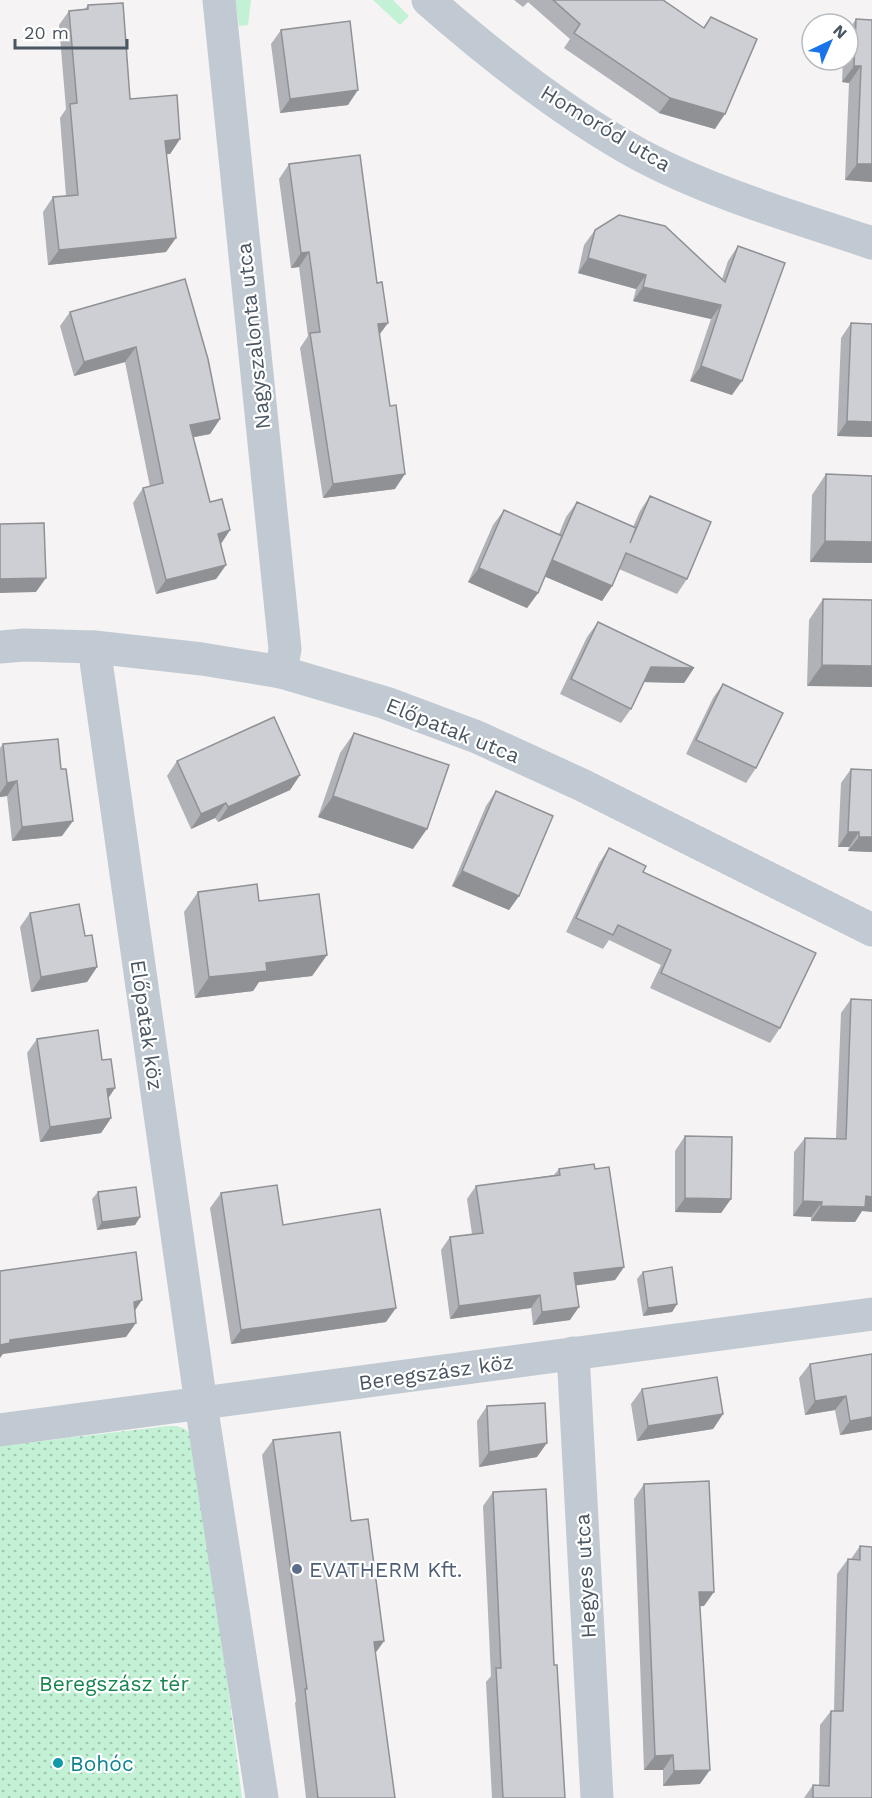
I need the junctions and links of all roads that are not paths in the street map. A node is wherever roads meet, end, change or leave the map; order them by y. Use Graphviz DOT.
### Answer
graph roads {
  1 [pos="219,0"];
  2 [pos="428,0"];
  3 [pos="872,243"];
  4 [pos="0,647"];
  5 [pos="94,647"];
  6 [pos="281,672"];
  7 [pos="872,930"];
  8 [pos="872,1314"];
  9 [pos="573,1353"];
  10 [pos="201,1404"];
  11 [pos="0,1430"];
  12 [pos="262,1798"];
  13 [pos="597,1798"];
  1 -- 6 [label="street, Nagyszalonta utca"];
  2 -- 3 [label="street, Homoród utca"];
  4 -- 5 [label="street, Előpatak utca"];
  5 -- 6 [label="street, Előpatak utca"];
  5 -- 10 [label="street, Előpatak köz"];
  6 -- 7 [label="street, Előpatak utca"];
  8 -- 9 [label="street, Beregszász köz"];
  9 -- 10 [label="street, Beregszász köz"];
  9 -- 13 [label="street, Hegyes utca"];
  10 -- 11 [label="street, Beregszász köz"];
  10 -- 12 [label="street"];
}
